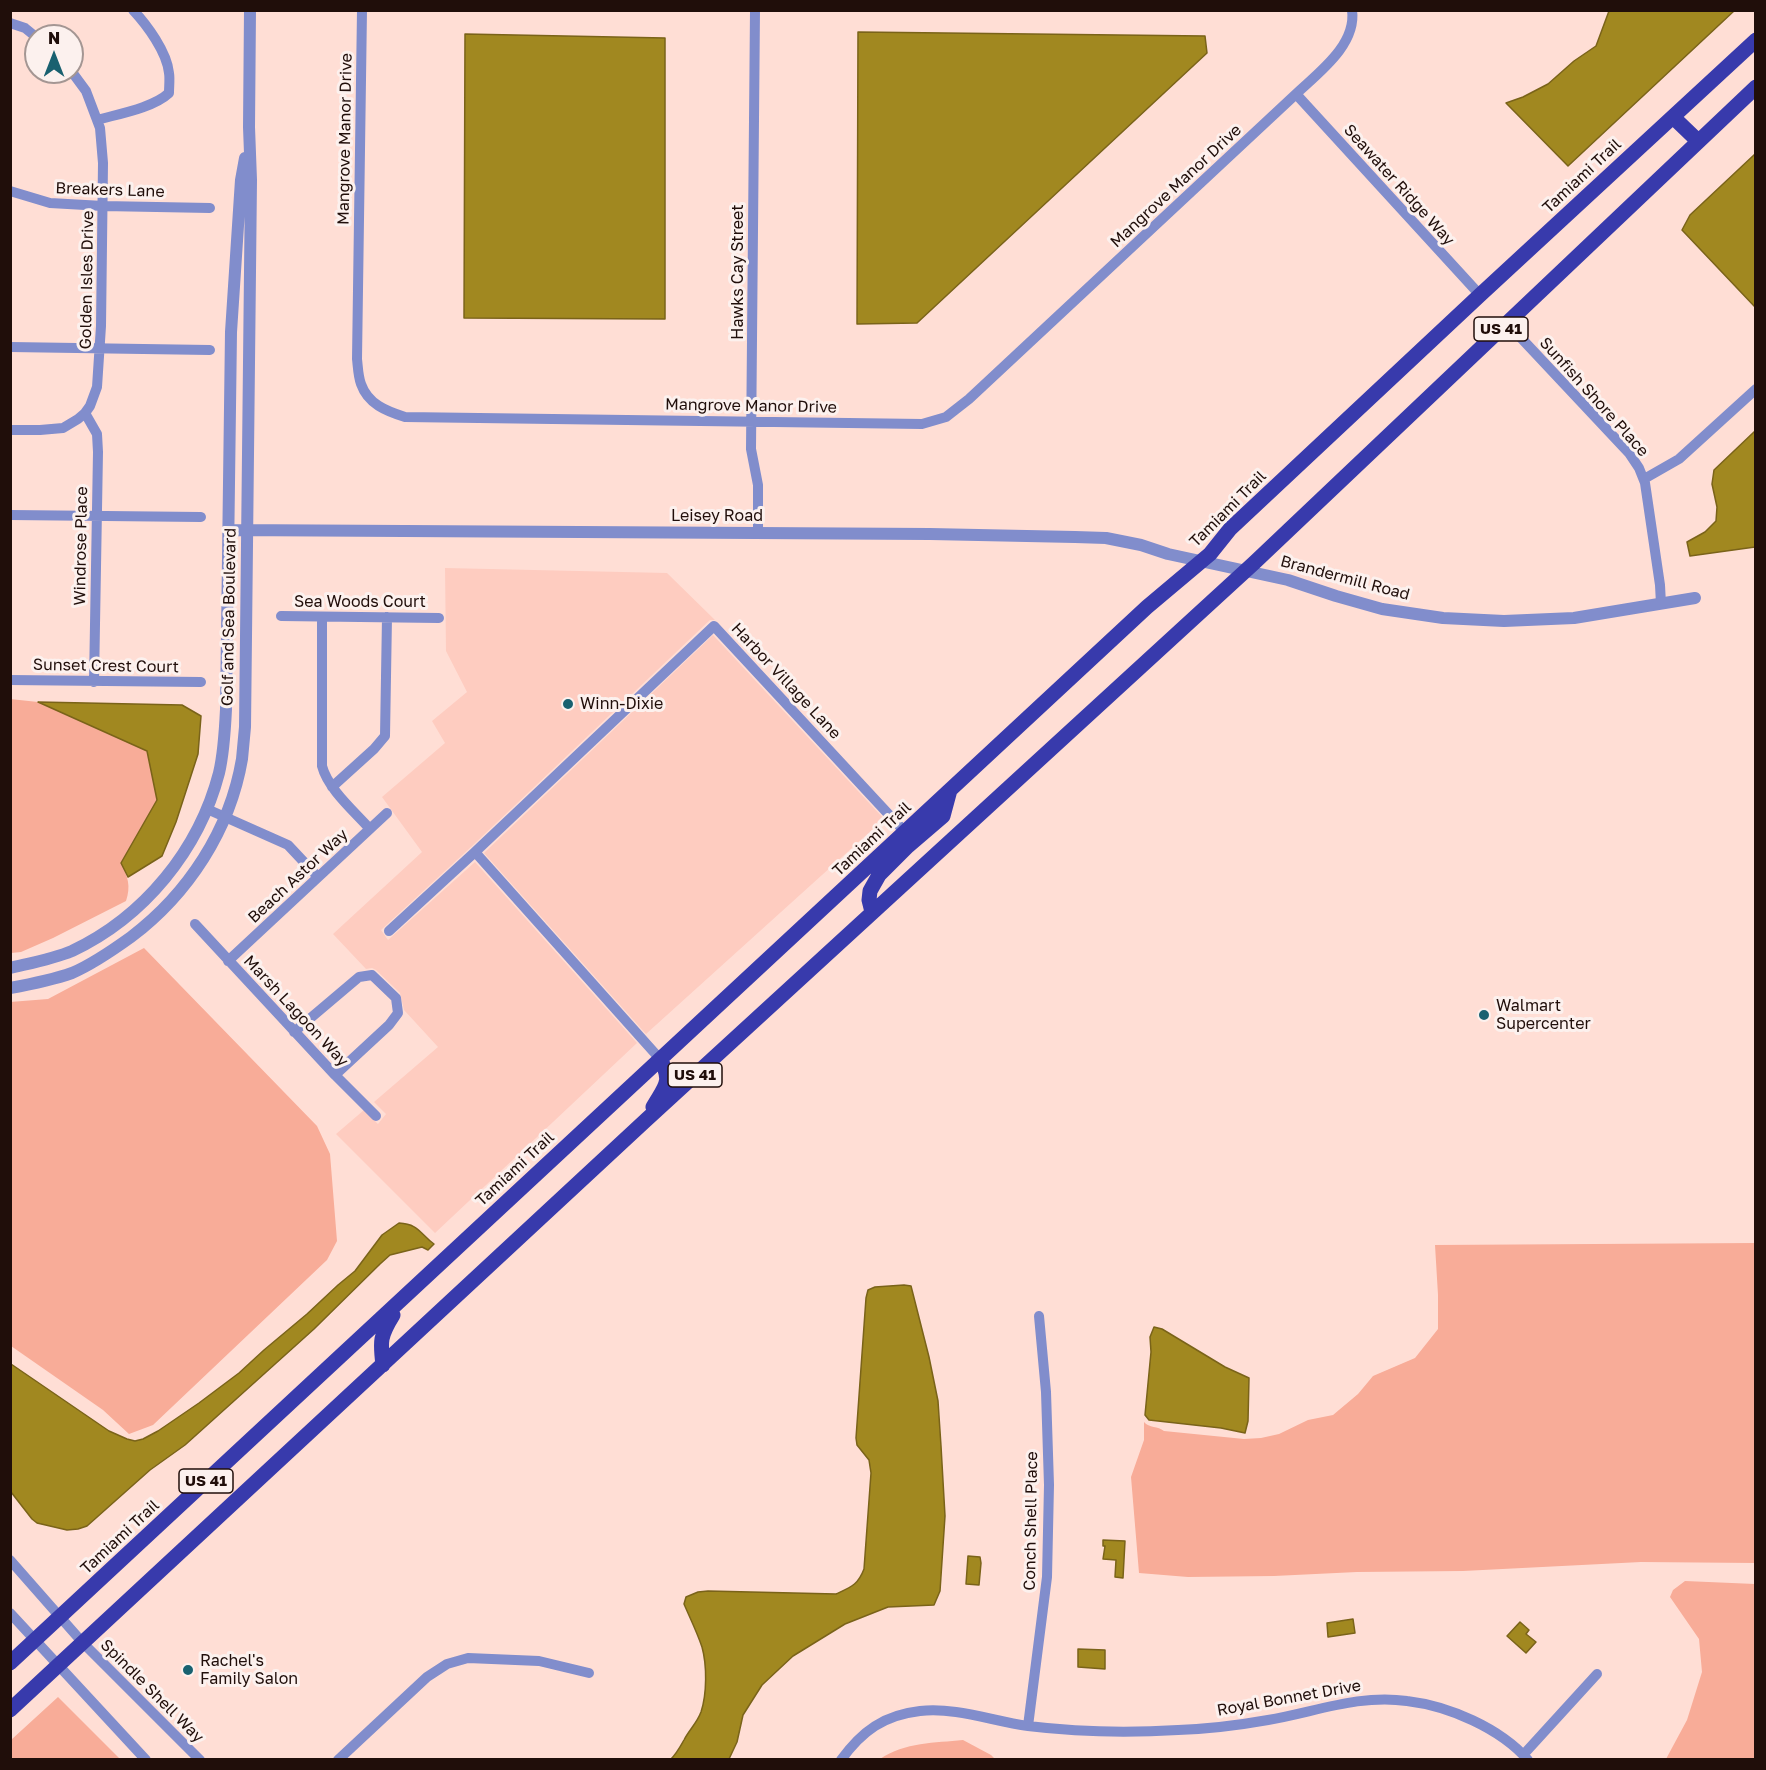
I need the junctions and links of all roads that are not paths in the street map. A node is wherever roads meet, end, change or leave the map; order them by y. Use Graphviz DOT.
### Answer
graph roads {
  1 [pos="133,10"];
  2 [pos="250,10"];
  3 [pos="362,10"];
  4 [pos="754,10"];
  5 [pos="1352,10"];
  6 [pos="1755,40"];
  7 [pos="81,84"];
  8 [pos="1755,87"];
  9 [pos="1296,94"];
  10 [pos="1673,117"];
  11 [pos="97,120"];
  12 [pos="249,127"];
  13 [pos="1698,141"];
  14 [pos="10,191"];
  15 [pos="103,206"];
  16 [pos="210,208"];
  17 [pos="1480,295"];
  18 [pos="1507,323"];
  19 [pos="10,347"];
  20 [pos="100,348"];
  21 [pos="210,350"];
  22 [pos="1755,389"];
  23 [pos="85,412"];
  24 [pos="752,420"];
  25 [pos="10,430"];
  26 [pos="1644,479"];
  27 [pos="10,515"];
  28 [pos="97,516"];
  29 [pos="201,517"];
  30 [pos="229,530"];
  31 [pos="247,530"];
  32 [pos="758,533"];
  33 [pos="1201,561"];
  34 [pos="1246,570"];
  35 [pos="1695,598"];
  36 [pos="1661,604"];
  37 [pos="281,616"];
  38 [pos="322,617"];
  39 [pos="387,617"];
  40 [pos="439,618"];
  41 [pos="10,680"];
  42 [pos="94,682"];
  43 [pos="201,682"];
  44 [pos="332,787"];
  45 [pos="950,790"];
  46 [pos="207,809"];
  47 [pos="387,813"];
  48 [pos="225,817"];
  49 [pos="370,829"];
  50 [pos="905,832"];
  51 [pos="475,852"];
  52 [pos="318,877"];
  53 [pos="872,912"];
  54 [pos="195,924"];
  55 [pos="389,931"];
  56 [pos="228,961"];
  57 [pos="10,968"];
  58 [pos="10,988"];
  59 [pos="294,1032"];
  60 [pos="660,1059"];
  61 [pos="334,1075"];
  62 [pos="376,1116"];
  63 [pos="646,1120"];
  64 [pos="402,1299"];
  65 [pos="1039,1316"];
  66 [pos="383,1365"];
  67 [pos="10,1560"];
  68 [pos="10,1614"];
  69 [pos="59,1617"];
  70 [pos="35,1640"];
  71 [pos="82,1643"];
  72 [pos="10,1663"];
  73 [pos="59,1665"];
  74 [pos="588,1673"];
  75 [pos="1598,1674"];
  76 [pos="10,1710"];
  77 [pos="1028,1726"];
  78 [pos="1526,1757"];
  79 [pos="146,1760"];
  80 [pos="200,1760"];
  81 [pos="338,1760"];
  82 [pos="841,1760"];
  1 -- 11 [label="street"];
  2 -- 12 [label="street, Golf and Sea Boulevard"];
  3 -- 24 [label="street, Mangrove Manor Drive"];
  4 -- 24 [label="street, Hawks Cay Street"];
  5 -- 9 [label="street, Mangrove Manor Drive"];
  6 -- 10 [label="main road, Tamiami Trail / US 41"];
  7 -- 11 [label="street, Golden Isles Drive"];
  8 -- 13 [label="main road, US 41"];
  9 -- 17 [label="street, Seawater Ridge Way"];
  9 -- 24 [label="street, Mangrove Manor Drive"];
  10 -- 13 [label="main road"];
  10 -- 17 [label="main road, Tamiami Trail / US 41"];
  11 -- 15 [label="street, Golden Isles Drive"];
  12 -- 30 [label="street, Golf and Sea Boulevard"];
  12 -- 31 [label="street, Golf and Sea Boulevard"];
  13 -- 18 [label="main road, US 41"];
  14 -- 15 [label="street, Breakers Lane"];
  15 -- 16 [label="street, Breakers Lane"];
  15 -- 20 [label="street, Golden Isles Drive"];
  17 -- 33 [label="main road, Tamiami Trail / US 41"];
  18 -- 26 [label="street, Sunfish Shore Place"];
  18 -- 34 [label="main road, US 41"];
  19 -- 20 [label="street"];
  20 -- 21 [label="street"];
  20 -- 23 [label="street, Golden Isles Drive"];
  22 -- 26 [label="street"];
  23 -- 25 [label="street"];
  23 -- 28 [label="street, Windrose Place"];
  24 -- 32 [label="street, Hawks Cay Street"];
  26 -- 36 [label="street, Sunfish Shore Place"];
  27 -- 28 [label="street"];
  28 -- 29 [label="street"];
  28 -- 42 [label="street, Windrose Place"];
  30 -- 31 [label="street, Leisey Road"];
  30 -- 46 [label="street, Golf and Sea Boulevard"];
  31 -- 32 [label="street, Leisey Road"];
  31 -- 48 [label="street, Golf and Sea Boulevard"];
  32 -- 33 [label="street, Leisey Road"];
  33 -- 34 [label="street, Brandermill Road"];
  33 -- 45 [label="main road, Tamiami Trail / US 41"];
  34 -- 36 [label="street, Brandermill Road"];
  34 -- 53 [label="main road, US 41"];
  35 -- 36 [label="street, Brandermill Road"];
  37 -- 38 [label="street, Sea Woods Court"];
  38 -- 39 [label="street, Sea Woods Court"];
  38 -- 44 [label="street"];
  39 -- 40 [label="street, Sea Woods Court"];
  39 -- 44 [label="street"];
  41 -- 42 [label="street, Sunset Crest Court"];
  42 -- 43 [label="street, Sunset Crest Court"];
  44 -- 49 [label="street"];
  45 -- 50 [label="main road, Tamiami Trail / US 41"];
  45 -- 53 [label="main road"];
  46 -- 48 [label="street"];
  46 -- 57 [label="street, Golf and Sea Boulevard"];
  47 -- 49 [label="street, Beach Astor Way"];
  48 -- 52 [label="street"];
  48 -- 58 [label="street, Golf and Sea Boulevard"];
  49 -- 52 [label="street, Beach Astor Way"];
  50 -- 51 [label="street, Harbor Village Lane"];
  50 -- 60 [label="main road, Tamiami Trail / US 41"];
  51 -- 55 [label="street"];
  51 -- 60 [label="street"];
  52 -- 56 [label="street, Beach Astor Way"];
  53 -- 63 [label="main road, US 41"];
  54 -- 56 [label="street, Marsh Lagoon Way"];
  56 -- 59 [label="street, Marsh Lagoon Way"];
  59 -- 61 [label="street, Marsh Lagoon Way"];
  59 -- 61 [label="street"];
  60 -- 63 [label="main road"];
  60 -- 64 [label="main road, Tamiami Trail / US 41"];
  61 -- 62 [label="street, Marsh Lagoon Way"];
  63 -- 66 [label="main road, US 41"];
  64 -- 66 [label="main road"];
  64 -- 69 [label="main road, Tamiami Trail / US 41"];
  65 -- 77 [label="street, Conch Shell Place"];
  66 -- 71 [label="main road, US 41"];
  67 -- 69 [label="street, Spindle Shell Way"];
  68 -- 70 [label="street"];
  69 -- 70 [label="main road, Tamiami Trail / US 41"];
  69 -- 71 [label="street, Spindle Shell Way"];
  70 -- 72 [label="main road, Tamiami Trail / US 41"];
  70 -- 73 [label="street"];
  71 -- 73 [label="main road, US 41"];
  71 -- 80 [label="street, Spindle Shell Way"];
  73 -- 76 [label="main road, US 41"];
  73 -- 79 [label="street"];
  74 -- 81 [label="street"];
  75 -- 78 [label="street"];
  77 -- 78 [label="street, Royal Bonnet Drive"];
  77 -- 82 [label="street, Royal Bonnet Drive"];
}
